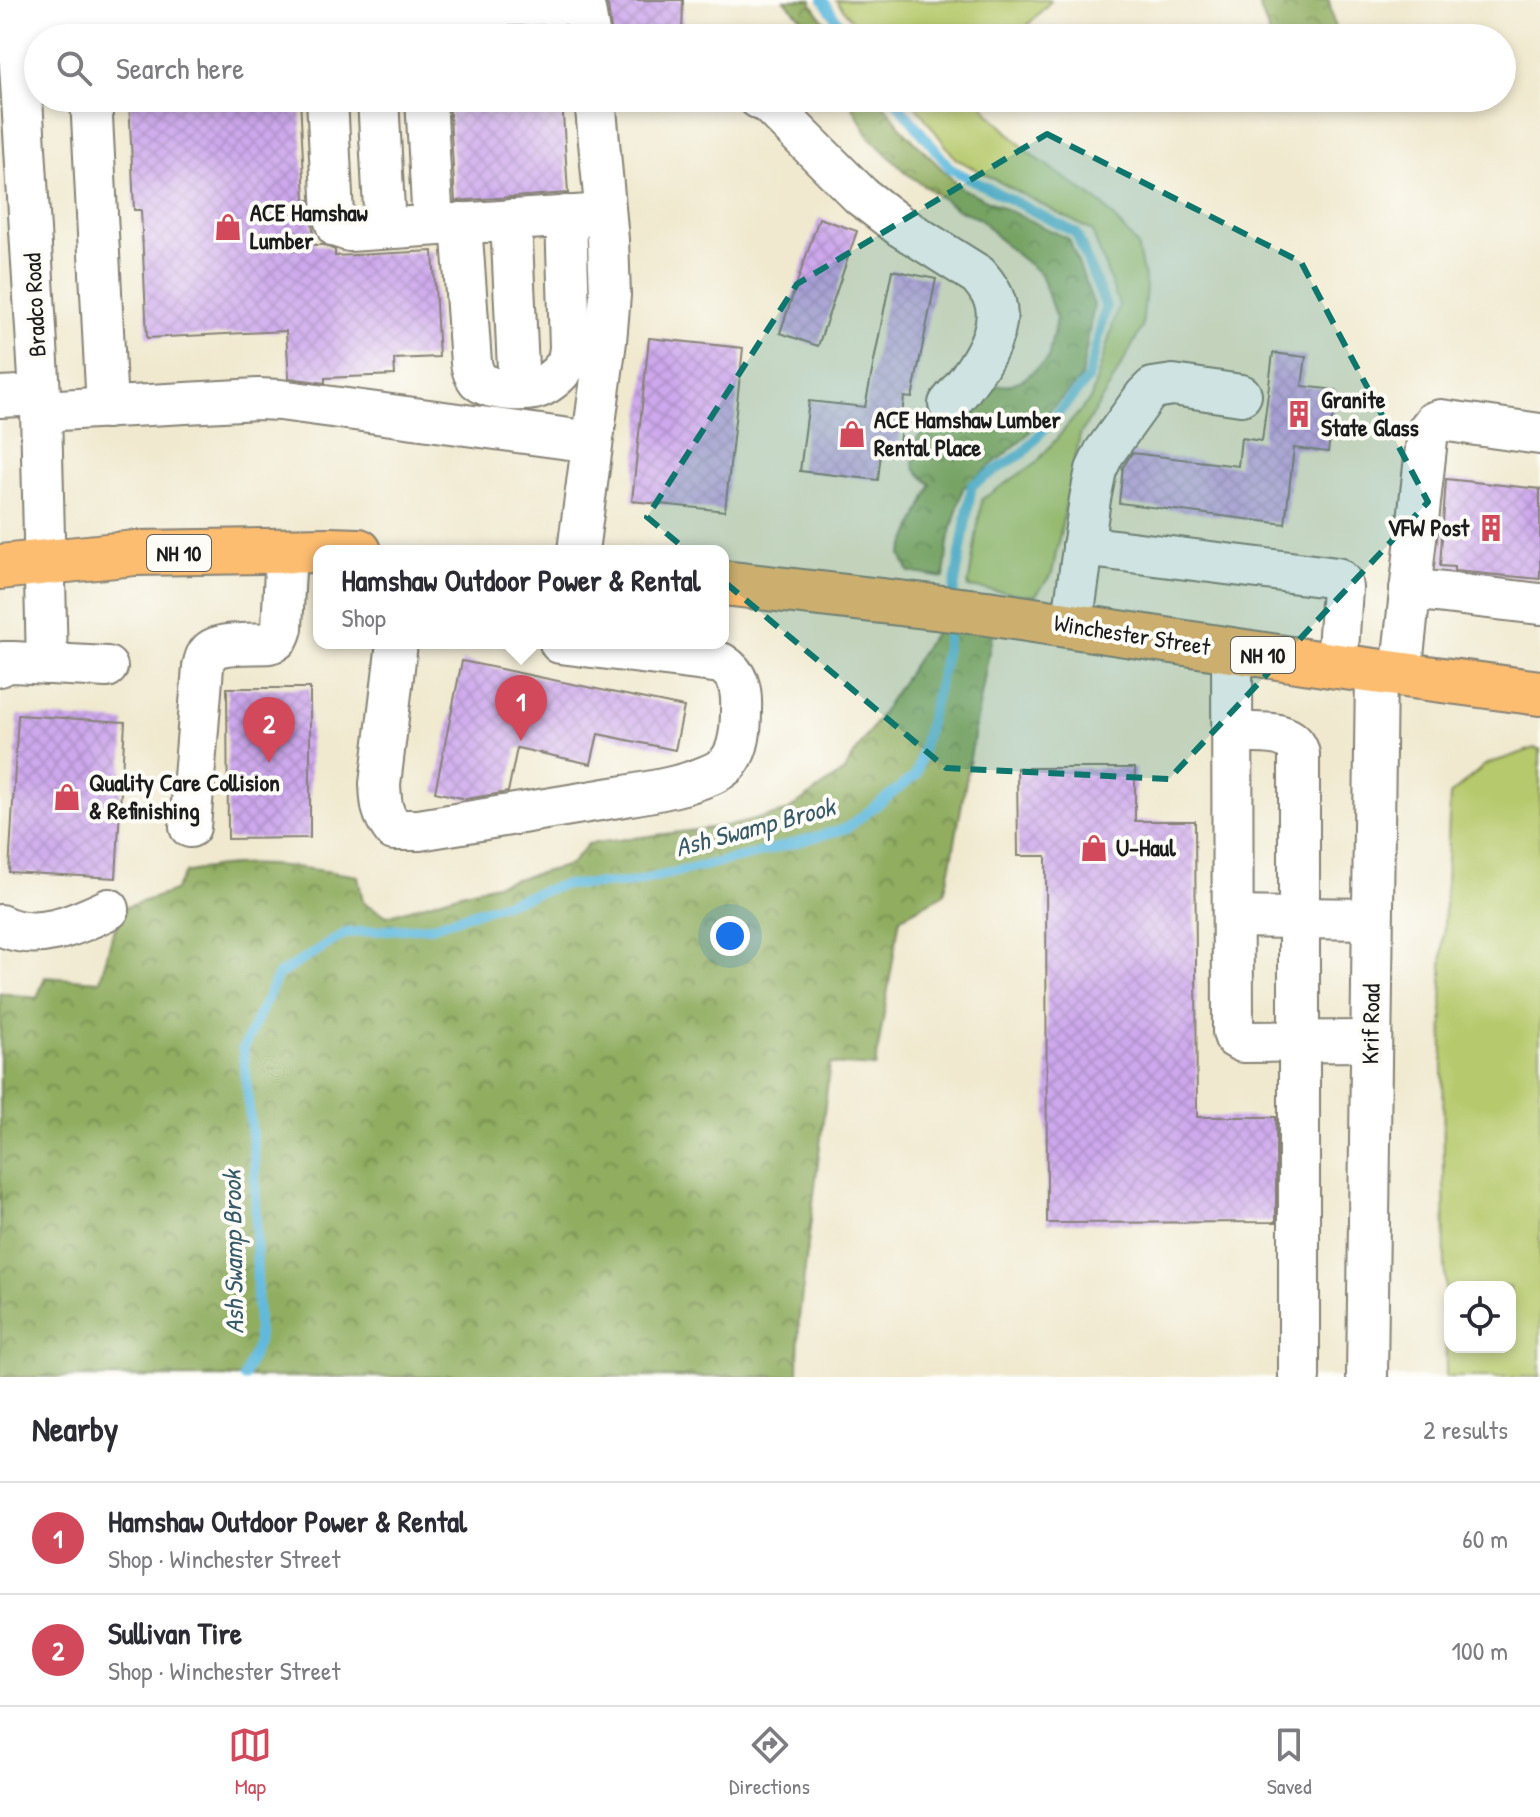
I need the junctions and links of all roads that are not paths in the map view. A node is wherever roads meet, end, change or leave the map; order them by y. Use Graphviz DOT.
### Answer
graph roads {
  1 [pos="17,8"];
  2 [pos="423,22"];
  3 [pos="323,23"];
  4 [pos="374,23"];
  5 [pos="80,24"];
  6 [pos="245,24"];
  7 [pos="588,24"];
  8 [pos="92,112"];
  9 [pos="328,112"];
  10 [pos="379,112"];
  11 [pos="428,112"];
  12 [pos="596,112"];
  13 [pos="777,112"];
  14 [pos="15,197"];
  15 [pos="606,214"];
  16 [pos="566,216"];
  17 [pos="511,220"];
  18 [pos="447,224"];
  19 [pos="385,228"];
  20 [pos="519,390"];
  21 [pos="1241,395"];
  22 [pos="0,397"];
  23 [pos="41,403"];
  24 [pos="949,404"];
  25 [pos="107,408"];
  26 [pos="1540,434"];
  27 [pos="592,442"];
  28 [pos="579,545"];
  29 [pos="1083,546"];
  30 [pos="286,551"];
  31 [pos="313,551"];
  32 [pos="45,562"];
  33 [pos="0,567"];
  34 [pos="729,584"];
  35 [pos="1410,589"];
  36 [pos="1540,604"];
  37 [pos="1072,626"];
  38 [pos="396,649"];
  39 [pos="647,649"];
  40 [pos="1232,650"];
  41 [pos="47,664"];
  42 [pos="0,666"];
  43 [pos="107,667"];
  44 [pos="1371,670"];
  45 [pos="1540,693"];
  46 [pos="1232,733"];
  47 [pos="190,827"];
  48 [pos="109,909"];
  49 [pos="1233,917"];
  50 [pos="1299,918"];
  51 [pos="1372,919"];
  52 [pos="0,925"];
  53 [pos="1371,1041"];
  54 [pos="1299,1042"];
  55 [pos="1299,1377"];
  56 [pos="1367,1377"];
  1 -- 5 [label="street"];
  1 -- 14 [label="street, Bradco Road"];
  2 -- 4 [label="street"];
  2 -- 7 [label="street"];
  3 -- 4 [label="street"];
  3 -- 6 [label="street"];
  8 -- 25 [label="street"];
  9 -- 19 [label="street"];
  10 -- 19 [label="street"];
  11 -- 18 [label="street"];
  12 -- 15 [label="street"];
  13 -- 24 [label="street"];
  14 -- 23 [label="street, Bradco Road"];
  15 -- 16 [label="street"];
  15 -- 27 [label="street"];
  16 -- 17 [label="street"];
  16 -- 20 [label="street"];
  17 -- 18 [label="street"];
  17 -- 20 [label="street"];
  18 -- 19 [label="street"];
  18 -- 20 [label="street"];
  21 -- 29 [label="street"];
  22 -- 23 [label="street"];
  23 -- 25 [label="street"];
  23 -- 32 [label="street, Bradco Road"];
  25 -- 27 [label="street"];
  26 -- 35 [label="street"];
  27 -- 28 [label="street"];
  29 -- 37 [label="street"];
  29 -- 44 [label="street"];
  30 -- 31 [label="main road, NH 10"];
  30 -- 32 [label="main road, NH 10"];
  30 -- 47 [label="street"];
  32 -- 33 [label="main road, NH 10"];
  32 -- 41 [label="street, Bradco Road"];
  34 -- 37 [label="main road, Winchester Street / NH 10"];
  35 -- 36 [label="street"];
  35 -- 44 [label="street"];
  37 -- 40 [label="main road, Winchester Street / NH 10"];
  38 -- 39 [label="street"];
  40 -- 44 [label="main road, Winchester Street / NH 10"];
  40 -- 46 [label="street"];
  41 -- 42 [label="street"];
  41 -- 43 [label="street"];
  44 -- 45 [label="main road, Winchester Street / NH 10"];
  44 -- 51 [label="street, Krif Road"];
  46 -- 49 [label="street"];
  46 -- 50 [label="street"];
  48 -- 52 [label="street"];
  49 -- 50 [label="street"];
  49 -- 54 [label="street"];
  50 -- 51 [label="street"];
  50 -- 54 [label="street"];
  51 -- 53 [label="street, Krif Road"];
  53 -- 54 [label="street"];
  53 -- 56 [label="street, Krif Road"];
  54 -- 55 [label="street"];
}
